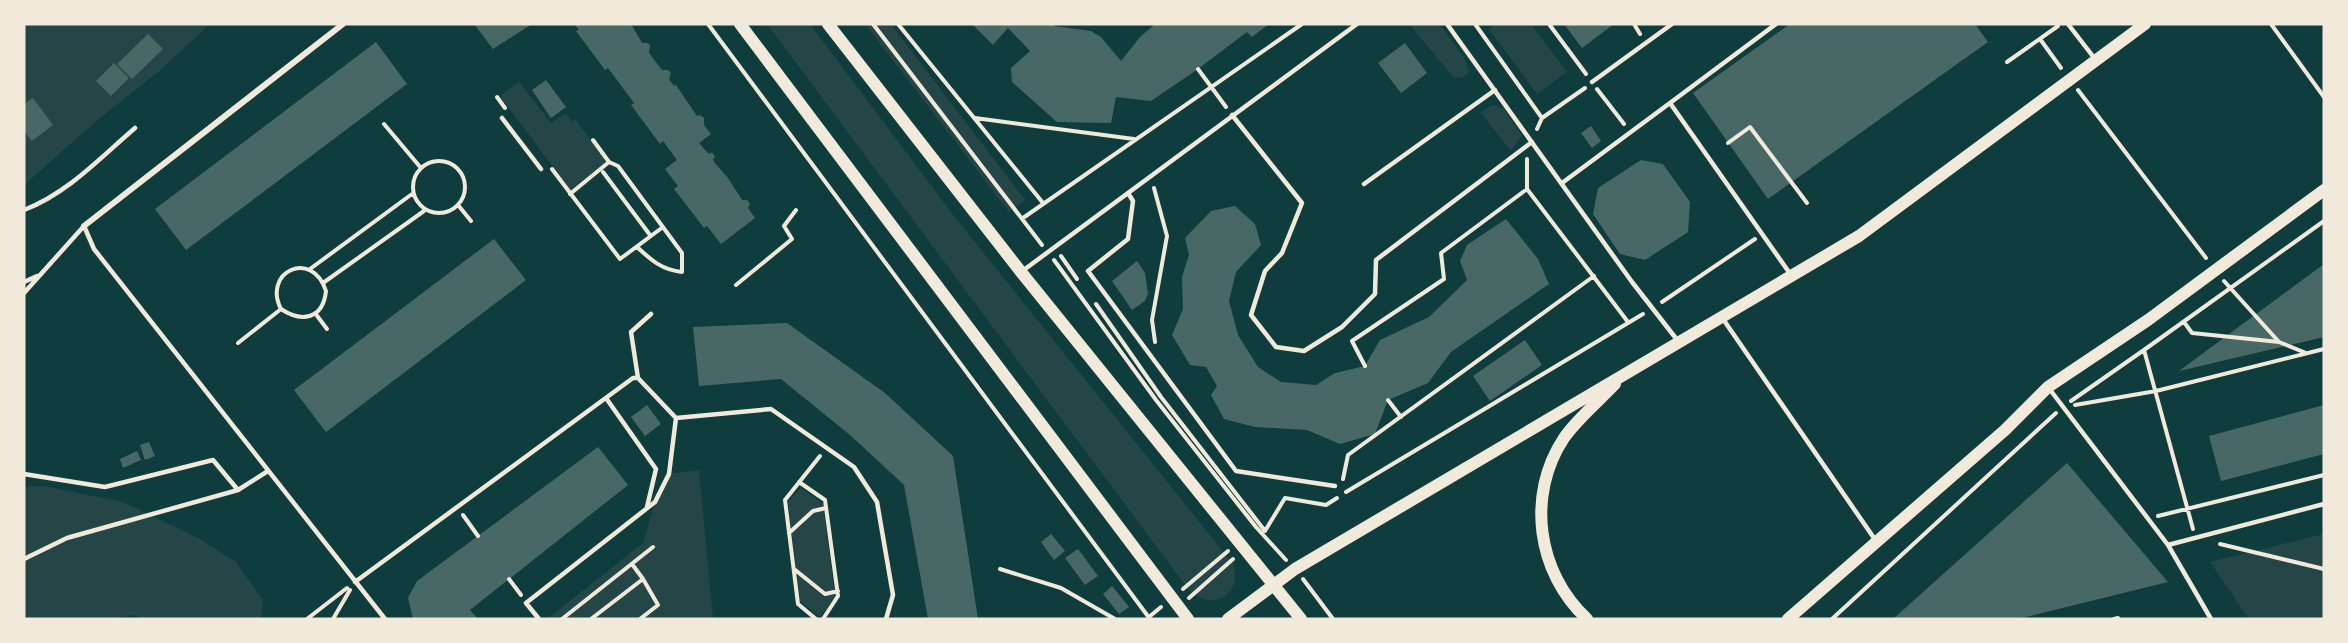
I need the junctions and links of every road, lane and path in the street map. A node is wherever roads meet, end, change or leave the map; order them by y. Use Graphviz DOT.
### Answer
graph roads {
  1 [pos="343,24"];
  2 [pos="708,24"];
  3 [pos="740,24"];
  4 [pos="828,24"];
  5 [pos="873,24"];
  6 [pos="898,24"];
  7 [pos="1302,24"];
  8 [pos="1357,24"];
  9 [pos="1447,24"];
  10 [pos="1475,24"];
  11 [pos="1672,24"];
  12 [pos="1776,24"];
  13 [pos="2061,24"];
  14 [pos="2068,24"];
  15 [pos="2145,24"];
  16 [pos="2271,24"];
  17 [pos="2040,39"];
  18 [pos="2095,59"];
  19 [pos="2007,62"];
  20 [pos="1198,69"];
  21 [pos="2069,79"];
  22 [pos="1592,82"];
  23 [pos="1211,87"];
  24 [pos="1495,90"];
  25 [pos="497,97"];
  26 [pos="2324,97"];
  27 [pos="1670,103"];
  28 [pos="508,111"];
  29 [pos="1232,115"];
  30 [pos="502,118"];
  31 [pos="974,118"];
  32 [pos="1542,118"];
  33 [pos="384,124"];
  34 [pos="135,128"];
  35 [pos="1135,139"];
  36 [pos="593,140"];
  37 [pos="1532,142"];
  38 [pos="1728,143"];
  39 [pos="609,162"];
  40 [pos="550,166"];
  41 [pos="421,168"];
  42 [pos="541,169"];
  43 [pos="603,172"];
  44 [pos="1162,181"];
  45 [pos="1364,183"];
  46 [pos="1562,183"];
  47 [pos="1153,187"];
  48 [pos="1527,189"];
  49 [pos="2324,190"];
  50 [pos="1128,193"];
  51 [pos="412,194"];
  52 [pos="570,194"];
  53 [pos="1133,201"];
  54 [pos="1043,203"];
  55 [pos="1807,203"];
  56 [pos="458,206"];
  57 [pos="24,210"];
  58 [pos="796,210"];
  59 [pos="424,211"];
  60 [pos="1023,218"];
  61 [pos="471,221"];
  62 [pos="2324,221"];
  63 [pos="84,226"];
  64 [pos="663,227"];
  65 [pos="1763,234"];
  66 [pos="651,235"];
  67 [pos="637,246"];
  68 [pos="1069,248"];
  69 [pos="1047,252"];
  70 [pos="1060,255"];
  71 [pos="1054,260"];
  72 [pos="310,269"];
  73 [pos="2215,270"];
  74 [pos="1021,272"];
  75 [pos="39,275"];
  76 [pos="1594,276"];
  77 [pos="1792,277"];
  78 [pos="24,282"];
  79 [pos="323,283"];
  80 [pos="1080,283"];
  81 [pos="736,285"];
  82 [pos="2230,288"];
  83 [pos="24,293"];
  84 [pos="1094,302"];
  85 [pos="1653,308"];
  86 [pos="281,309"];
  87 [pos="315,313"];
  88 [pos="651,314"];
  89 [pos="1722,316"];
  90 [pos="2184,322"];
  91 [pos="327,329"];
  92 [pos="1678,341"];
  93 [pos="2279,342"];
  94 [pos="238,343"];
  95 [pos="2324,349"];
  96 [pos="2144,350"];
  97 [pos="2306,353"];
  98 [pos="1158,366"];
  99 [pos="1365,366"];
  100 [pos="1626,372"];
  101 [pos="638,378"];
  102 [pos="2048,387"];
  103 [pos="2156,391"];
  104 [pos="1161,397"];
  105 [pos="606,398"];
  106 [pos="1156,400"];
  107 [pos="1388,400"];
  108 [pos="2062,407"];
  109 [pos="1401,417"];
  110 [pos="676,418"];
  111 [pos="826,448"];
  112 [pos="267,471"];
  113 [pos="24,474"];
  114 [pos="2324,475"];
  115 [pos="799,482"];
  116 [pos="1335,486"];
  117 [pos="238,490"];
  118 [pos="1339,496"];
  119 [pos="2324,504"];
  120 [pos="457,507"];
  121 [pos="647,508"];
  122 [pos="826,508"];
  123 [pos="2188,508"];
  124 [pos="2149,518"];
  125 [pos="1256,528"];
  126 [pos="789,533"];
  127 [pos="478,536"];
  128 [pos="2195,537"];
  129 [pos="1876,541"];
  130 [pos="1242,545"];
  131 [pos="2168,545"];
  132 [pos="653,547"];
  133 [pos="24,559"];
  134 [pos="632,564"];
  135 [pos="794,569"];
  136 [pos="1000,569"];
  137 [pos="1295,569"];
  138 [pos="2324,569"];
  139 [pos="509,579"];
  140 [pos="643,579"];
  141 [pos="355,582"];
  142 [pos="1274,585"];
  143 [pos="838,591"];
  144 [pos="1176,602"];
  145 [pos="526,603"];
  146 [pos="1150,618"];
  147 [pos="1788,618"];
  148 [pos="307,619"];
  149 [pos="333,619"];
  150 [pos="385,619"];
  151 [pos="539,619"];
  152 [pos="562,619"];
  153 [pos="591,619"];
  154 [pos="640,619"];
  155 [pos="816,619"];
  156 [pos="824,619"];
  157 [pos="886,619"];
  158 [pos="1115,619"];
  159 [pos="1188,619"];
  160 [pos="1228,619"];
  161 [pos="1301,619"];
  162 [pos="1333,619"];
  163 [pos="1587,619"];
  164 [pos="1832,619"];
  165 [pos="2211,619"];
  1 -- 63 [label="street"];
  2 -- 146 [label="path"];
  3 -- 144 [label="main road"];
  4 -- 74 [label="main road"];
  5 -- 60 [label="path"];
  6 -- 31 [label="path"];
  7 -- 23 [label="path"];
  8 -- 29 [label="lane"];
  9 -- 24 [label="lane"];
  10 -- 32 [label="path"];
  11 -- 22 [label="lane"];
  12 -- 27 [label="lane"];
  13 -- 17 [label="path"];
  14 -- 18 [label="lane"];
  15 -- 18 [label="main road"];
  16 -- 26 [label="path"];
  17 -- 19 [label="path"];
  17 -- 21 [label="path"];
  18 -- 21 [label="main road"];
  20 -- 23 [label="path"];
  21 -- 73 [label="path"];
  21 -- 77 [label="main road"];
  23 -- 29 [label="path"];
  23 -- 35 [label="path"];
  24 -- 37 [label="lane"];
  24 -- 45 [label="lane"];
  25 -- 28 [label="path"];
  27 -- 46 [label="lane"];
  27 -- 65 [label="lane"];
  29 -- 37 [label="lane"];
  29 -- 50 [label="lane"];
  30 -- 42 [label="lane"];
  31 -- 35 [label="path"];
  31 -- 54 [label="path"];
  33 -- 41 [label="path"];
  34 -- 57 [label="lane"];
  35 -- 54 [label="path"];
  36 -- 39 [label="path"];
  37 -- 46 [label="lane"];
  38 -- 55 [label="path"];
  39 -- 52 [label="path"];
  39 -- 64 [label="path"];
  40 -- 52 [label="path"];
  41 -- 51 [label="path"];
  41 -- 56 [label="path"];
  43 -- 66 [label="path"];
  44 -- 47 [label="path"];
  46 -- 85 [label="lane"];
  47 -- 53 [label="path"];
  47 -- 98 [label="path"];
  48 -- 99 [label="path"];
  49 -- 73 [label="main road"];
  50 -- 53 [label="lane"];
  50 -- 69 [label="lane"];
  51 -- 59 [label="path"];
  51 -- 72 [label="path"];
  52 -- 67 [label="path"];
  53 -- 98 [label="lane"];
  54 -- 60 [label="path"];
  56 -- 59 [label="path"];
  56 -- 61 [label="path"];
  58 -- 81 [label="path"];
  59 -- 79 [label="path"];
  60 -- 69 [label="path"];
  62 -- 82 [label="path"];
  63 -- 75 [label="lane"];
  63 -- 112 [label="lane"];
  64 -- 66 [label="path"];
  64 -- 67 [label="path"];
  65 -- 77 [label="lane"];
  65 -- 85 [label="path"];
  66 -- 67 [label="path"];
  68 -- 70 [label="path"];
  69 -- 71 [label="path"];
  69 -- 74 [label="lane"];
  70 -- 71 [label="path"];
  70 -- 80 [label="path"];
  71 -- 106 [label="path"];
  72 -- 79 [label="path"];
  72 -- 86 [label="path"];
  73 -- 82 [label="path"];
  73 -- 102 [label="main road"];
  74 -- 130 [label="main road"];
  75 -- 78 [label="lane"];
  75 -- 83 [label="lane"];
  76 -- 109 [label="path"];
  77 -- 89 [label="main road"];
  79 -- 87 [label="path"];
  82 -- 90 [label="path"];
  82 -- 93 [label="path"];
  84 -- 104 [label="path"];
  85 -- 92 [label="lane"];
  85 -- 118 [label="path"];
  86 -- 87 [label="path"];
  86 -- 94 [label="path"];
  87 -- 91 [label="path"];
  88 -- 101 [label="lane"];
  89 -- 92 [label="main road"];
  89 -- 129 [label="lane"];
  90 -- 93 [label="path"];
  90 -- 96 [label="path"];
  92 -- 100 [label="main road"];
  93 -- 97 [label="path"];
  95 -- 97 [label="path"];
  96 -- 103 [label="path"];
  96 -- 108 [label="path"];
  97 -- 103 [label="path"];
  98 -- 104 [label="path"];
  98 -- 116 [label="lane"];
  100 -- 137 [label="main road"];
  100 -- 163 [label="main road"];
  101 -- 105 [label="lane"];
  101 -- 110 [label="lane"];
  102 -- 108 [label="lane"];
  102 -- 129 [label="main road"];
  103 -- 108 [label="path"];
  103 -- 123 [label="path"];
  104 -- 106 [label="path"];
  104 -- 118 [label="path"];
  105 -- 120 [label="lane"];
  105 -- 121 [label="lane"];
  106 -- 125 [label="path"];
  107 -- 109 [label="path"];
  108 -- 124 [label="lane"];
  108 -- 164 [label="path"];
  109 -- 118 [label="path"];
  110 -- 111 [label="lane"];
  110 -- 121 [label="lane"];
  111 -- 115 [label="path"];
  111 -- 157 [label="lane"];
  112 -- 117 [label="lane"];
  112 -- 141 [label="lane"];
  113 -- 117 [label="lane"];
  114 -- 123 [label="path"];
  115 -- 122 [label="path"];
  115 -- 126 [label="path"];
  117 -- 133 [label="lane"];
  119 -- 128 [label="lane"];
  120 -- 127 [label="path"];
  120 -- 141 [label="lane"];
  121 -- 145 [label="lane"];
  122 -- 126 [label="path"];
  122 -- 143 [label="path"];
  123 -- 124 [label="path"];
  123 -- 128 [label="path"];
  124 -- 131 [label="lane"];
  125 -- 130 [label="path"];
  125 -- 137 [label="path"];
  126 -- 135 [label="path"];
  128 -- 131 [label="lane"];
  128 -- 138 [label="path"];
  129 -- 147 [label="main road"];
  130 -- 142 [label="main road"];
  130 -- 144 [label="path"];
  130 -- 144 [label="path"];
  131 -- 165 [label="lane"];
  132 -- 134 [label="path"];
  134 -- 140 [label="path"];
  134 -- 152 [label="path"];
  135 -- 143 [label="path"];
  135 -- 155 [label="path"];
  136 -- 158 [label="path"];
  137 -- 142 [label="main road"];
  137 -- 162 [label="path"];
  139 -- 145 [label="path"];
  140 -- 153 [label="path"];
  140 -- 154 [label="path"];
  141 -- 148 [label="path"];
  141 -- 149 [label="path"];
  141 -- 150 [label="lane"];
  142 -- 160 [label="main road"];
  142 -- 161 [label="main road"];
  143 -- 156 [label="path"];
  144 -- 146 [label="path"];
  144 -- 159 [label="main road"];
  145 -- 151 [label="lane"];
}
